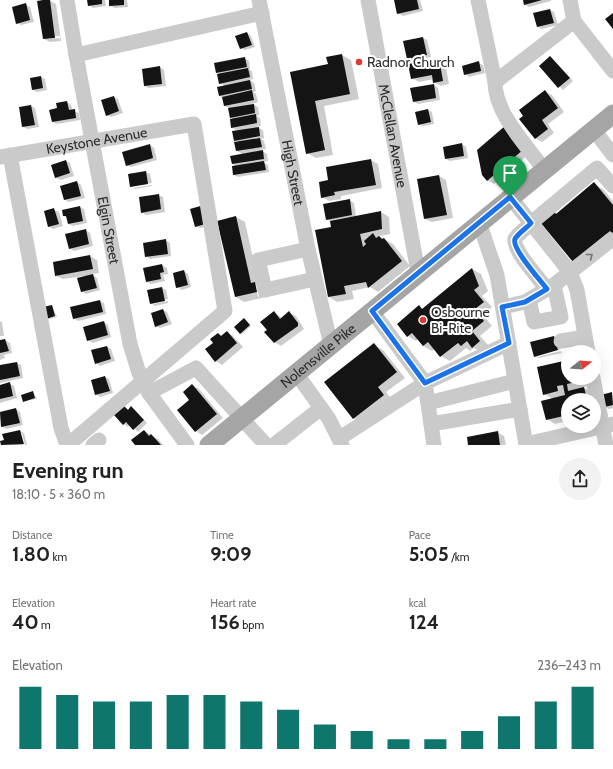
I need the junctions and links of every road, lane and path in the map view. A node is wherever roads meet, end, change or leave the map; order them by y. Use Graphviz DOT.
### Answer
graph roads {
  1 [pos="67,0"];
  2 [pos="368,0"];
  3 [pos="478,0"];
  4 [pos="570,0"];
  5 [pos="260,6"];
  6 [pos="574,21"];
  7 [pos="76,55"];
  8 [pos="613,71"];
  9 [pos="495,82"];
  10 [pos="613,114"];
  11 [pos="594,130"];
  12 [pos="92,140"];
  13 [pos="613,155"];
  14 [pos="5,156"];
  15 [pos="544,170"];
  16 [pos="613,186"];
  17 [pos="510,197"];
  18 [pos="479,222"];
  19 [pos="531,223"];
  20 [pos="611,240"];
  21 [pos="308,249"];
  22 [pos="418,272"];
  23 [pos="570,272"];
  24 [pos="315,279"];
  25 [pos="551,287"];
  26 [pos="528,300"];
  27 [pos="502,307"];
  28 [pos="372,311"];
  29 [pos="585,337"];
  30 [pos="561,341"];
  31 [pos="509,343"];
  32 [pos="331,345"];
  33 [pos="587,345"];
  34 [pos="296,373"];
  35 [pos="515,382"];
  36 [pos="425,383"];
  37 [pos="595,385"];
  38 [pos="146,387"];
  39 [pos="428,403"];
  40 [pos="321,408"];
  41 [pos="520,409"];
  42 [pos="241,419"];
  43 [pos="431,424"];
  44 [pos="608,425"];
  45 [pos="341,442"];
  46 [pos="68,445"];
  47 [pos="187,445"];
  48 [pos="209,445"];
  49 [pos="266,445"];
  50 [pos="274,445"];
  51 [pos="434,445"];
  52 [pos="526,445"];
  53 [pos="606,445"];
  1 -- 7 [label="street, Elgin Street"];
  2 -- 22 [label="street, McClellan Avenue"];
  3 -- 9 [label="street"];
  4 -- 6 [label="street"];
  5 -- 7 [label="street"];
  5 -- 21 [label="street, High Street"];
  6 -- 8 [label="street"];
  6 -- 9 [label="street"];
  7 -- 12 [label="street, Elgin Street"];
  9 -- 15 [label="street"];
  10 -- 11 [label="main road, Nolensville Pike"];
  11 -- 13 [label="street"];
  11 -- 15 [label="main road, Nolensville Pike"];
  12 -- 14 [label="street, Keystone Avenue"];
  12 -- 38 [label="street, Elgin Street"];
  12 -- 38 [label="street, Keystone Avenue"];
  14 -- 46 [label="street"];
  15 -- 17 [label="main road, Nolensville Pike"];
  16 -- 19 [label="street"];
  17 -- 18 [label="main road, Nolensville Pike"];
  17 -- 19 [label="street"];
  18 -- 22 [label="main road, Nolensville Pike"];
  18 -- 27 [label="street"];
  19 -- 23 [label="street"];
  19 -- 25 [label="street"];
  23 -- 20 [label="street, one-way"];
  21 -- 24 [label="street, High Street"];
  21 -- 24 [label="street"];
  22 -- 28 [label="main road, Nolensville Pike"];
  23 -- 25 [label="street"];
  23 -- 29 [label="street"];
  24 -- 32 [label="street, High Street"];
  25 -- 26 [label="street"];
  25 -- 26 [label="street"];
  26 -- 27 [label="street"];
  27 -- 31 [label="street"];
  28 -- 32 [label="main road, Nolensville Pike"];
  28 -- 36 [label="street"];
  29 -- 30 [label="street"];
  29 -- 33 [label="street"];
  31 -- 35 [label="street"];
  31 -- 36 [label="street"];
  32 -- 34 [label="main road, Nolensville Pike"];
  34 -- 40 [label="street"];
  34 -- 42 [label="main road, Nolensville Pike"];
  35 -- 39 [label="street"];
  35 -- 41 [label="street"];
  36 -- 39 [label="street"];
  36 -- 45 [label="street"];
  37 -- 44 [label="street"];
  38 -- 42 [label="street"];
  38 -- 46 [label="street"];
  38 -- 47 [label="street, Elgin Street"];
  39 -- 43 [label="street"];
  40 -- 45 [label="street"];
  40 -- 50 [label="street"];
  41 -- 43 [label="street"];
  41 -- 52 [label="street"];
  42 -- 48 [label="main road, Nolensville Pike"];
  42 -- 49 [label="street"];
  43 -- 51 [label="street"];
  44 -- 52 [label="street"];
  44 -- 53 [label="street"];
}
